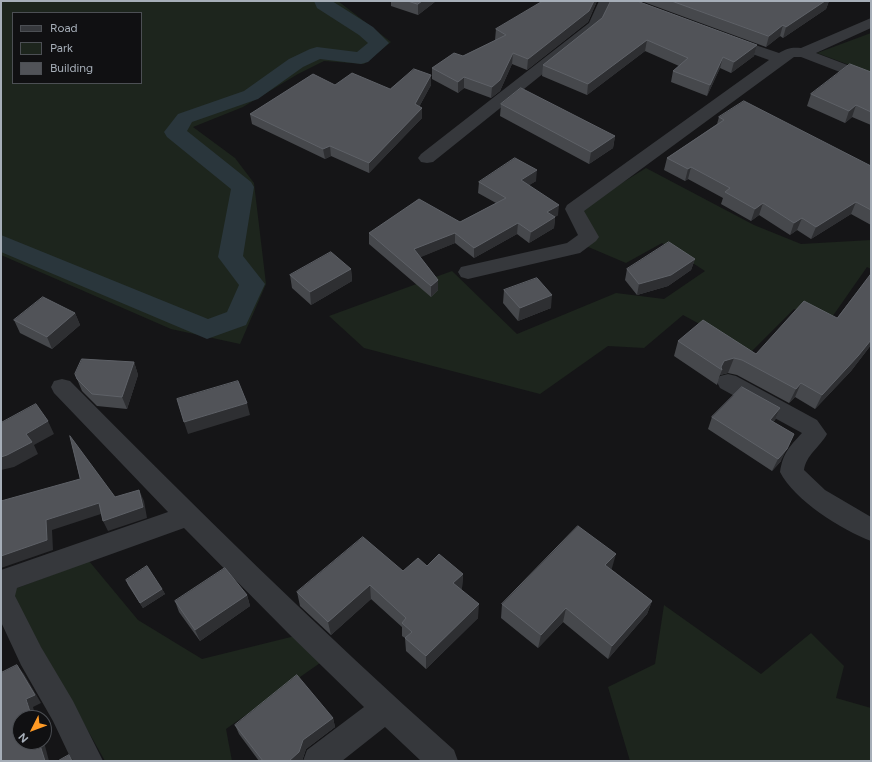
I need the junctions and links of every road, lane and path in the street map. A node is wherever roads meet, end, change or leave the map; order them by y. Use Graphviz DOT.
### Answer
graph roads {
  1 [pos="606,1"];
  2 [pos="871,22"];
  3 [pos="713,35"];
  4 [pos="803,53"];
  5 [pos="780,59"];
  6 [pos="871,79"];
  7 [pos="428,158"];
  8 [pos="468,272"];
  9 [pos="728,382"];
  10 [pos="62,387"];
  11 [pos="187,516"];
  12 [pos="871,530"];
  13 [pos="385,709"];
  14 [pos="88,761"];
  15 [pos="318,761"];
  16 [pos="443,761"];
  1 -- 7 [label="street"];
  2 -- 4 [label="street"];
  3 -- 5 [label="street"];
  4 -- 5 [label="street"];
  4 -- 6 [label="street"];
  5 -- 8 [label="street"];
  9 -- 12 [label="street"];
  10 -- 11 [label="street"];
  11 -- 13 [label="street"];
  11 -- 14 [label="street"];
  13 -- 15 [label="street"];
  13 -- 16 [label="street"];
}
